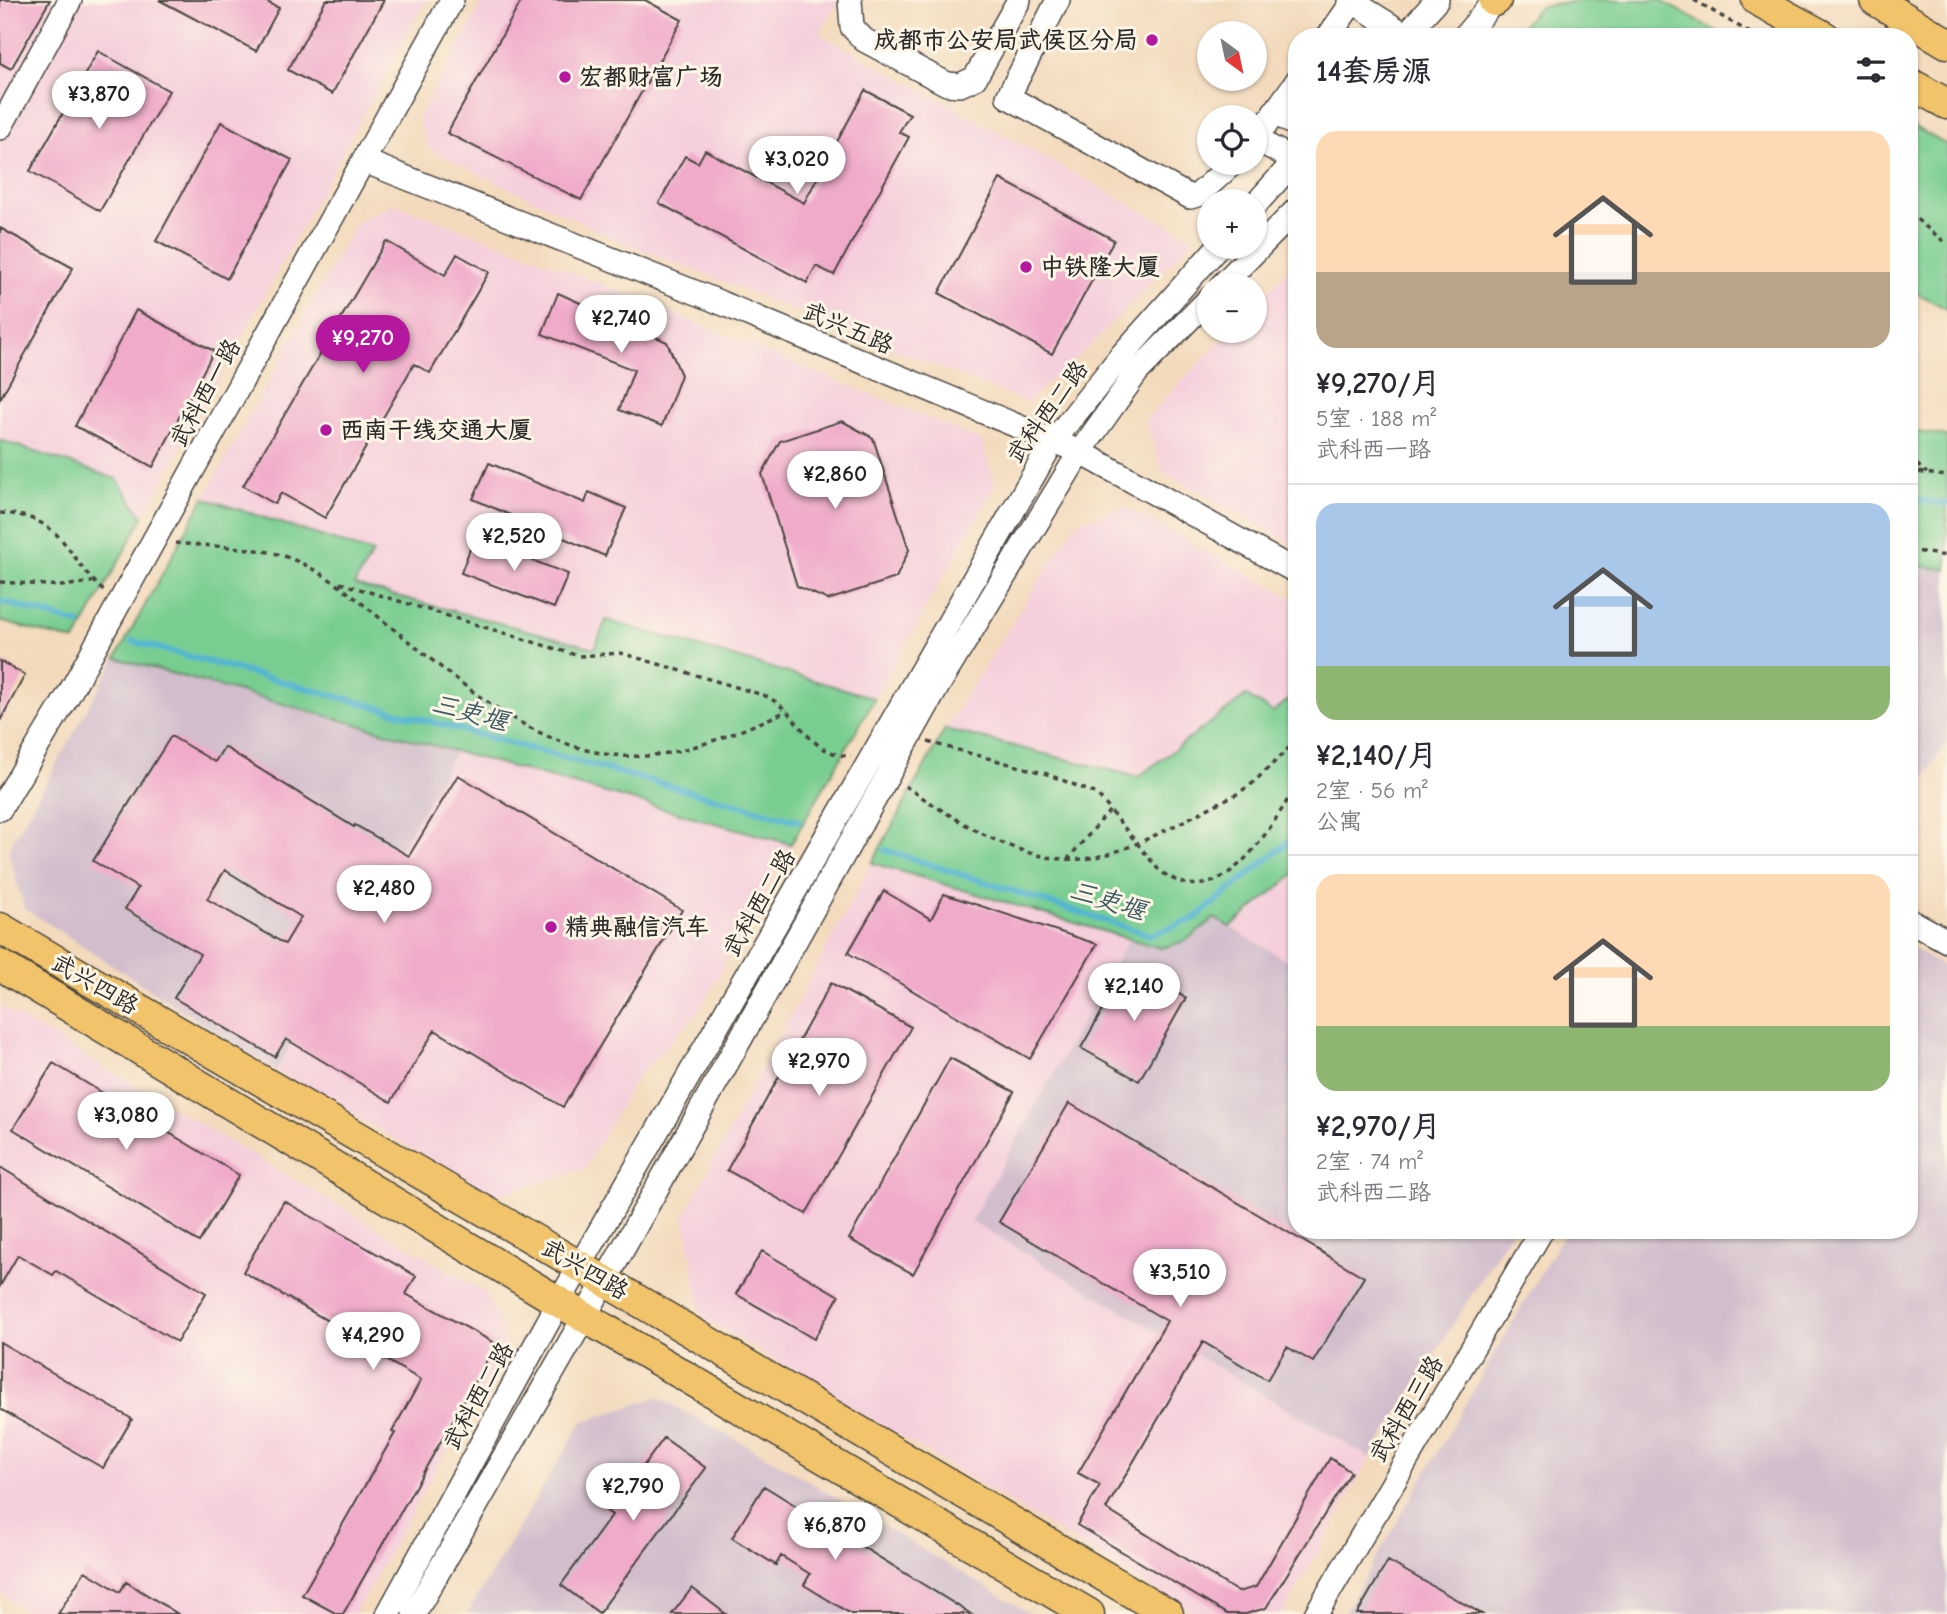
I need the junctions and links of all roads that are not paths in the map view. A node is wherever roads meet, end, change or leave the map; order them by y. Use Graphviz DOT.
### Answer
graph roads {
  1 [pos="70,0"];
  2 [pos="452,0"];
  3 [pos="850,0"];
  4 [pos="1019,0"];
  5 [pos="1058,0"];
  6 [pos="1437,0"];
  7 [pos="1495,0"];
  8 [pos="1757,0"];
  9 [pos="1875,0"];
  10 [pos="1352,1"];
  11 [pos="1334,28"];
  12 [pos="1393,28"];
  13 [pos="1412,28"];
  14 [pos="1472,28"];
  15 [pos="1808,28"];
  16 [pos="1947,43"];
  17 [pos="1918,88"];
  18 [pos="1288,94"];
  19 [pos="1947,104"];
  20 [pos="1274,113"];
  21 [pos="1288,121"];
  22 [pos="1267,123"];
  23 [pos="0,128"];
  24 [pos="1267,146"];
  25 [pos="1288,155"];
  26 [pos="364,161"];
  27 [pos="1288,168"];
  28 [pos="1220,175"];
  29 [pos="1267,192"];
  30 [pos="1288,218"];
  31 [pos="1207,259"];
  32 [pos="1234,273"];
  33 [pos="1197,311"];
  34 [pos="1052,443"];
  35 [pos="1080,452"];
  36 [pos="1288,567"];
  37 [pos="0,809"];
  38 [pos="1918,924"];
  39 [pos="0,928"];
  40 [pos="1947,941"];
  41 [pos="0,965"];
  42 [pos="1537,1239"];
  43 [pos="593,1274"];
  44 [pos="571,1309"];
  45 [pos="388,1614"];
  46 [pos="414,1614"];
  47 [pos="1089,1614"];
  48 [pos="1168,1614"];
  49 [pos="1316,1614"];
  1 -- 23 [label="street"];
  2 -- 26 [label="street, 武科西一路"];
  3 -- 4 [label="street"];
  5 -- 28 [label="street"];
  6 -- 13 [label="street"];
  7 -- 14 [label="street"];
  8 -- 15 [label="main road"];
  9 -- 16 [label="main road"];
  10 -- 11 [label="street"];
  10 -- 12 [label="street"];
  17 -- 19 [label="main road"];
  18 -- 20 [label="street"];
  20 -- 21 [label="street"];
  20 -- 22 [label="street"];
  24 -- 25 [label="street"];
  26 -- 34 [label="street, 武兴五路"];
  26 -- 37 [label="street, 武科西一路"];
  27 -- 29 [label="street"];
  30 -- 32 [label="street"];
  31 -- 34 [label="street, 武科西二路"];
  33 -- 35 [label="street, 武科西二路"];
  34 -- 35 [label="street, 武兴五路"];
  34 -- 43 [label="street, 武科西二路"];
  35 -- 36 [label="street, 武兴五路"];
  35 -- 43 [label="street, 武科西二路"];
  38 -- 40 [label="street"];
  39 -- 43 [label="main road, 武兴四路"];
  41 -- 44 [label="main road, 武兴四路"];
  42 -- 49 [label="street, 武科西三路"];
  43 -- 44 [label="street, 武科西二路"];
  43 -- 48 [label="main road, 武兴四路"];
  44 -- 45 [label="street, 武科西二路"];
  44 -- 46 [label="street, 武科西二路"];
  44 -- 47 [label="main road, 武兴四路"];
}
